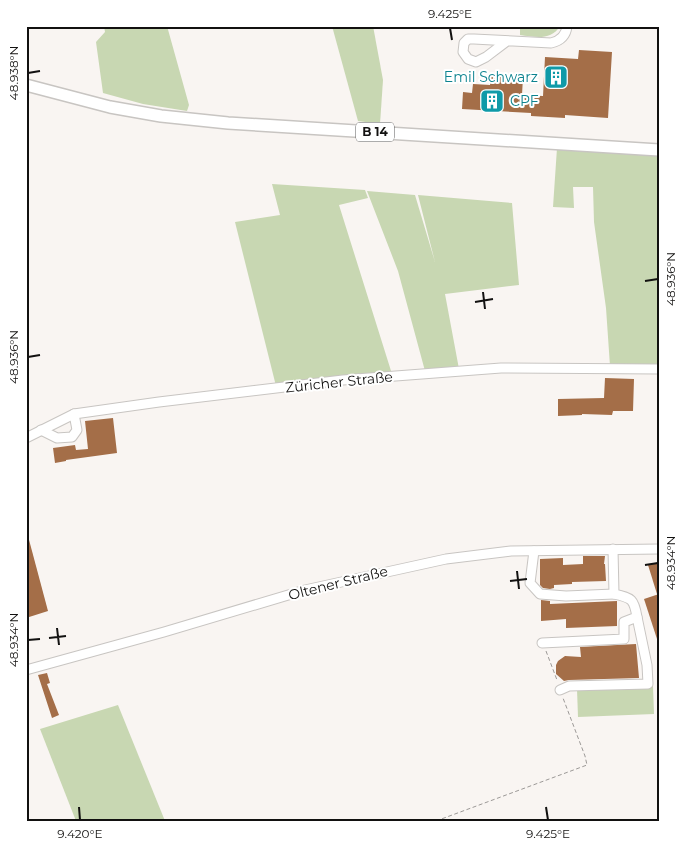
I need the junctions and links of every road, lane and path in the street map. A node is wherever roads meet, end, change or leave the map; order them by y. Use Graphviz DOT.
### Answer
graph roads {
  1 [pos="567,26"];
  2 [pos="507,41"];
  3 [pos="26,85"];
  4 [pos="659,150"];
  5 [pos="659,369"];
  6 [pos="74,414"];
  7 [pos="41,430"];
  8 [pos="26,438"];
  9 [pos="659,548"];
  10 [pos="614,549"];
  11 [pos="534,551"];
  12 [pos="614,594"];
  13 [pos="637,617"];
  14 [pos="542,643"];
  15 [pos="26,670"];
  16 [pos="560,690"];
  17 [pos="436,821"];
  1 -- 2 [label="street"];
  3 -- 4 [label="main road, B 14"];
  5 -- 6 [label="street, Züricher Straße"];
  6 -- 7 [label="street, Züricher Straße"];
  6 -- 7 [label="street"];
  7 -- 8 [label="street, Züricher Straße"];
  9 -- 10 [label="street, Oltener Straße"];
  10 -- 11 [label="street, Oltener Straße"];
  10 -- 12 [label="street"];
  11 -- 12 [label="street"];
  11 -- 15 [label="street, Oltener Straße"];
  12 -- 13 [label="street"];
  13 -- 14 [label="street"];
  13 -- 16 [label="street"];
  14 -- 16 [label="path"];
  16 -- 17 [label="path"];
}
